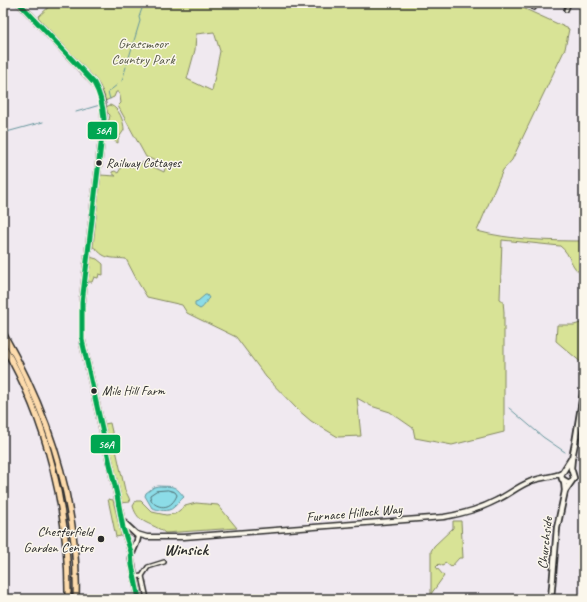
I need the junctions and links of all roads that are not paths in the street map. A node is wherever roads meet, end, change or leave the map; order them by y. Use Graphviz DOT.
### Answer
graph roads {
  1 [pos="19,3"];
  2 [pos="536,3"];
  3 [pos="570,3"];
  4 [pos="534,8"];
  5 [pos="566,10"];
  6 [pos="3,332"];
  7 [pos="3,345"];
  8 [pos="584,388"];
  9 [pos="572,458"];
  10 [pos="572,471"];
  11 [pos="563,472"];
  12 [pos="554,476"];
  13 [pos="563,480"];
  14 [pos="572,481"];
  15 [pos="565,491"];
  16 [pos="123,522"];
  17 [pos="135,533"];
  18 [pos="147,537"];
  19 [pos="127,539"];
  20 [pos="137,541"];
  21 [pos="131,552"];
  22 [pos="164,562"];
  23 [pos="142,576"];
  24 [pos="134,578"];
  25 [pos="68,599"];
  26 [pos="76,599"];
  27 [pos="139,599"];
  28 [pos="147,599"];
  29 [pos="551,599"];
  1 -- 16 [label="main road"];
  2 -- 4 [label="street"];
  3 -- 5 [label="street"];
  6 -- 26 [label="highway"];
  7 -- 25 [label="highway"];
  8 -- 9 [label="main road"];
  9 -- 10 [label="main road"];
  9 -- 11 [label="main road"];
  10 -- 11 [label="main road"];
  10 -- 14 [label="main road"];
  11 -- 12 [label="street, Furnace Hillock Way"];
  11 -- 13 [label="main road"];
  12 -- 13 [label="street"];
  12 -- 18 [label="street, Furnace Hillock Way"];
  13 -- 14 [label="main road"];
  13 -- 15 [label="main road, Churchside"];
  14 -- 15 [label="main road, Churchside"];
  15 -- 29 [label="main road, Churchside"];
  16 -- 17 [label="main road"];
  16 -- 19 [label="main road"];
  17 -- 18 [label="street, Furnace Hillock Way"];
  17 -- 19 [label="main road"];
  17 -- 20 [label="main road"];
  18 -- 20 [label="street, Furnace Hillock Way"];
  19 -- 20 [label="main road"];
  19 -- 21 [label="main road"];
  20 -- 21 [label="main road"];
  21 -- 24 [label="main road"];
  22 -- 23 [label="street"];
  23 -- 24 [label="street"];
  23 -- 28 [label="street"];
  24 -- 27 [label="main road"];
}
